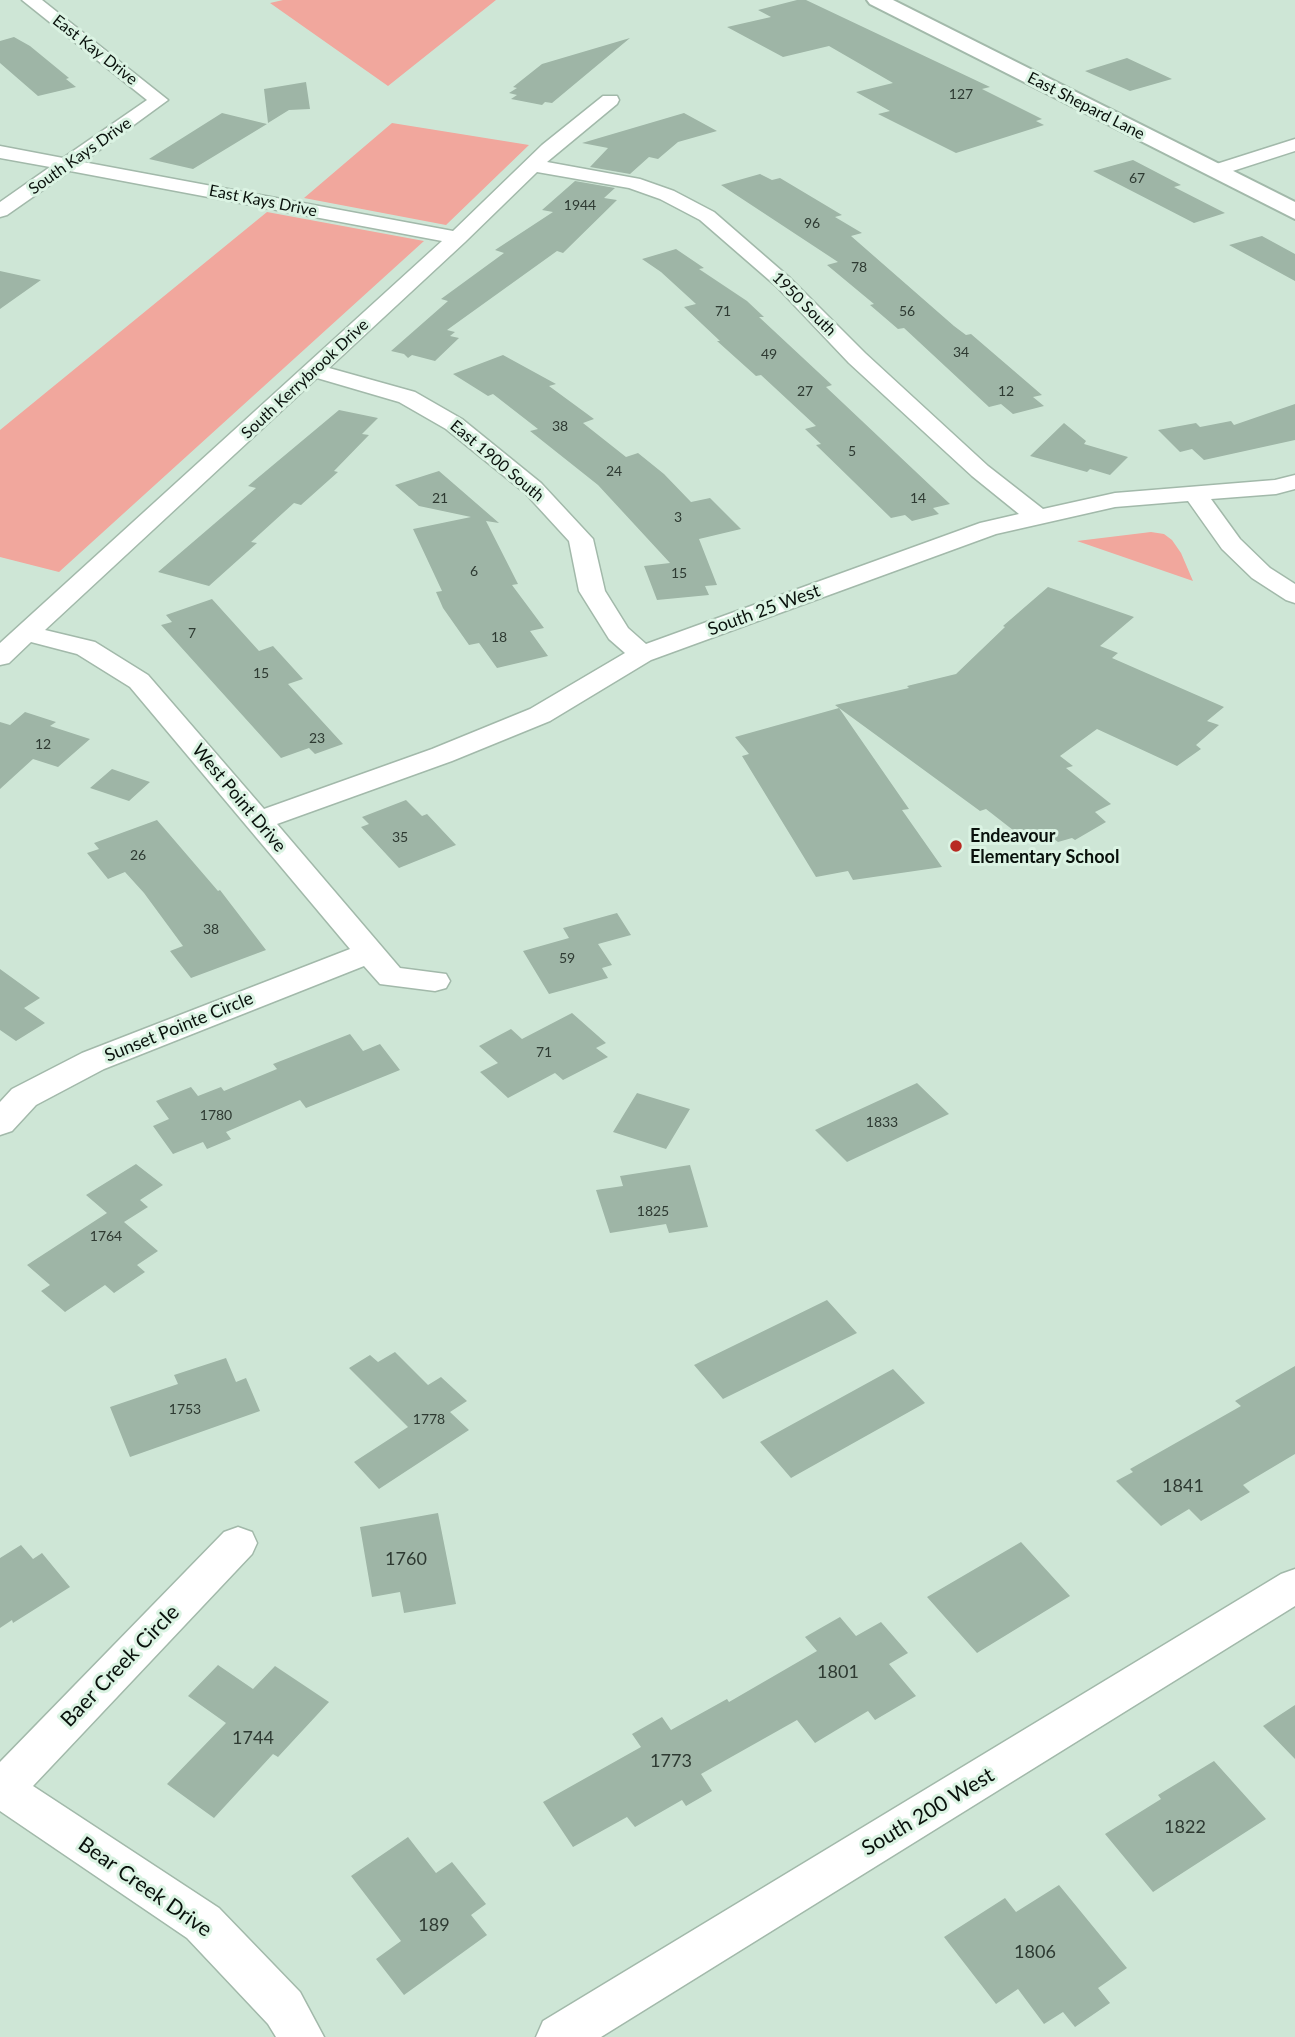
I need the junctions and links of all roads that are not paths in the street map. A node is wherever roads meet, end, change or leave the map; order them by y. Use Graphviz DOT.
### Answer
graph roads {
  1 [pos="31,0"];
  2 [pos="877,0"];
  3 [pos="159,100"];
  4 [pos="610,100"];
  5 [pos="1295,145"];
  6 [pos="0,152"];
  7 [pos="67,164"];
  8 [pos="531,166"];
  9 [pos="1214,171"];
  10 [pos="0,211"];
  11 [pos="1295,212"];
  12 [pos="458,238"];
  13 [pos="314,372"];
  14 [pos="1295,482"];
  15 [pos="1195,495"];
  16 [pos="1037,516"];
  17 [pos="1295,595"];
  18 [pos="26,633"];
  19 [pos="642,654"];
  20 [pos="0,657"];
  21 [pos="258,821"];
  22 [pos="370,952"];
  23 [pos="435,981"];
  24 [pos="0,1123"];
  25 [pos="238,1543"];
  26 [pos="1295,1586"];
  27 [pos="1,1788"];
  28 [pos="301,2037"];
  29 [pos="559,2037"];
  1 -- 3 [label="street, East Kay Drive"];
  2 -- 9 [label="street, East Shepard Lane"];
  3 -- 7 [label="street, South Kays Drive"];
  4 -- 8 [label="street, South Kerrybrook Drive"];
  5 -- 9 [label="street"];
  6 -- 7 [label="street, East Kays Drive"];
  7 -- 10 [label="street, South Kays Drive"];
  7 -- 12 [label="street, East Kays Drive"];
  8 -- 12 [label="street, South Kerrybrook Drive"];
  8 -- 16 [label="street, 1950 South"];
  9 -- 11 [label="street, East Shepard Lane"];
  12 -- 13 [label="street, South Kerrybrook Drive"];
  13 -- 18 [label="street, South Kerrybrook Drive"];
  13 -- 19 [label="street, East 1900 South"];
  14 -- 15 [label="street, South 25 West"];
  15 -- 16 [label="street, South 25 West"];
  15 -- 17 [label="street"];
  16 -- 19 [label="street, South 25 West"];
  18 -- 20 [label="street, South Kerrybrook Drive"];
  18 -- 21 [label="street, West Point Drive"];
  19 -- 21 [label="street, South 25 West"];
  21 -- 22 [label="street, West Point Drive"];
  22 -- 23 [label="street, West Point Drive"];
  22 -- 24 [label="street, Sunset Pointe Circle"];
  25 -- 27 [label="street, Baer Creek Circle"];
  26 -- 29 [label="street, South 200 West"];
  27 -- 28 [label="street, Bear Creek Drive"];
}
